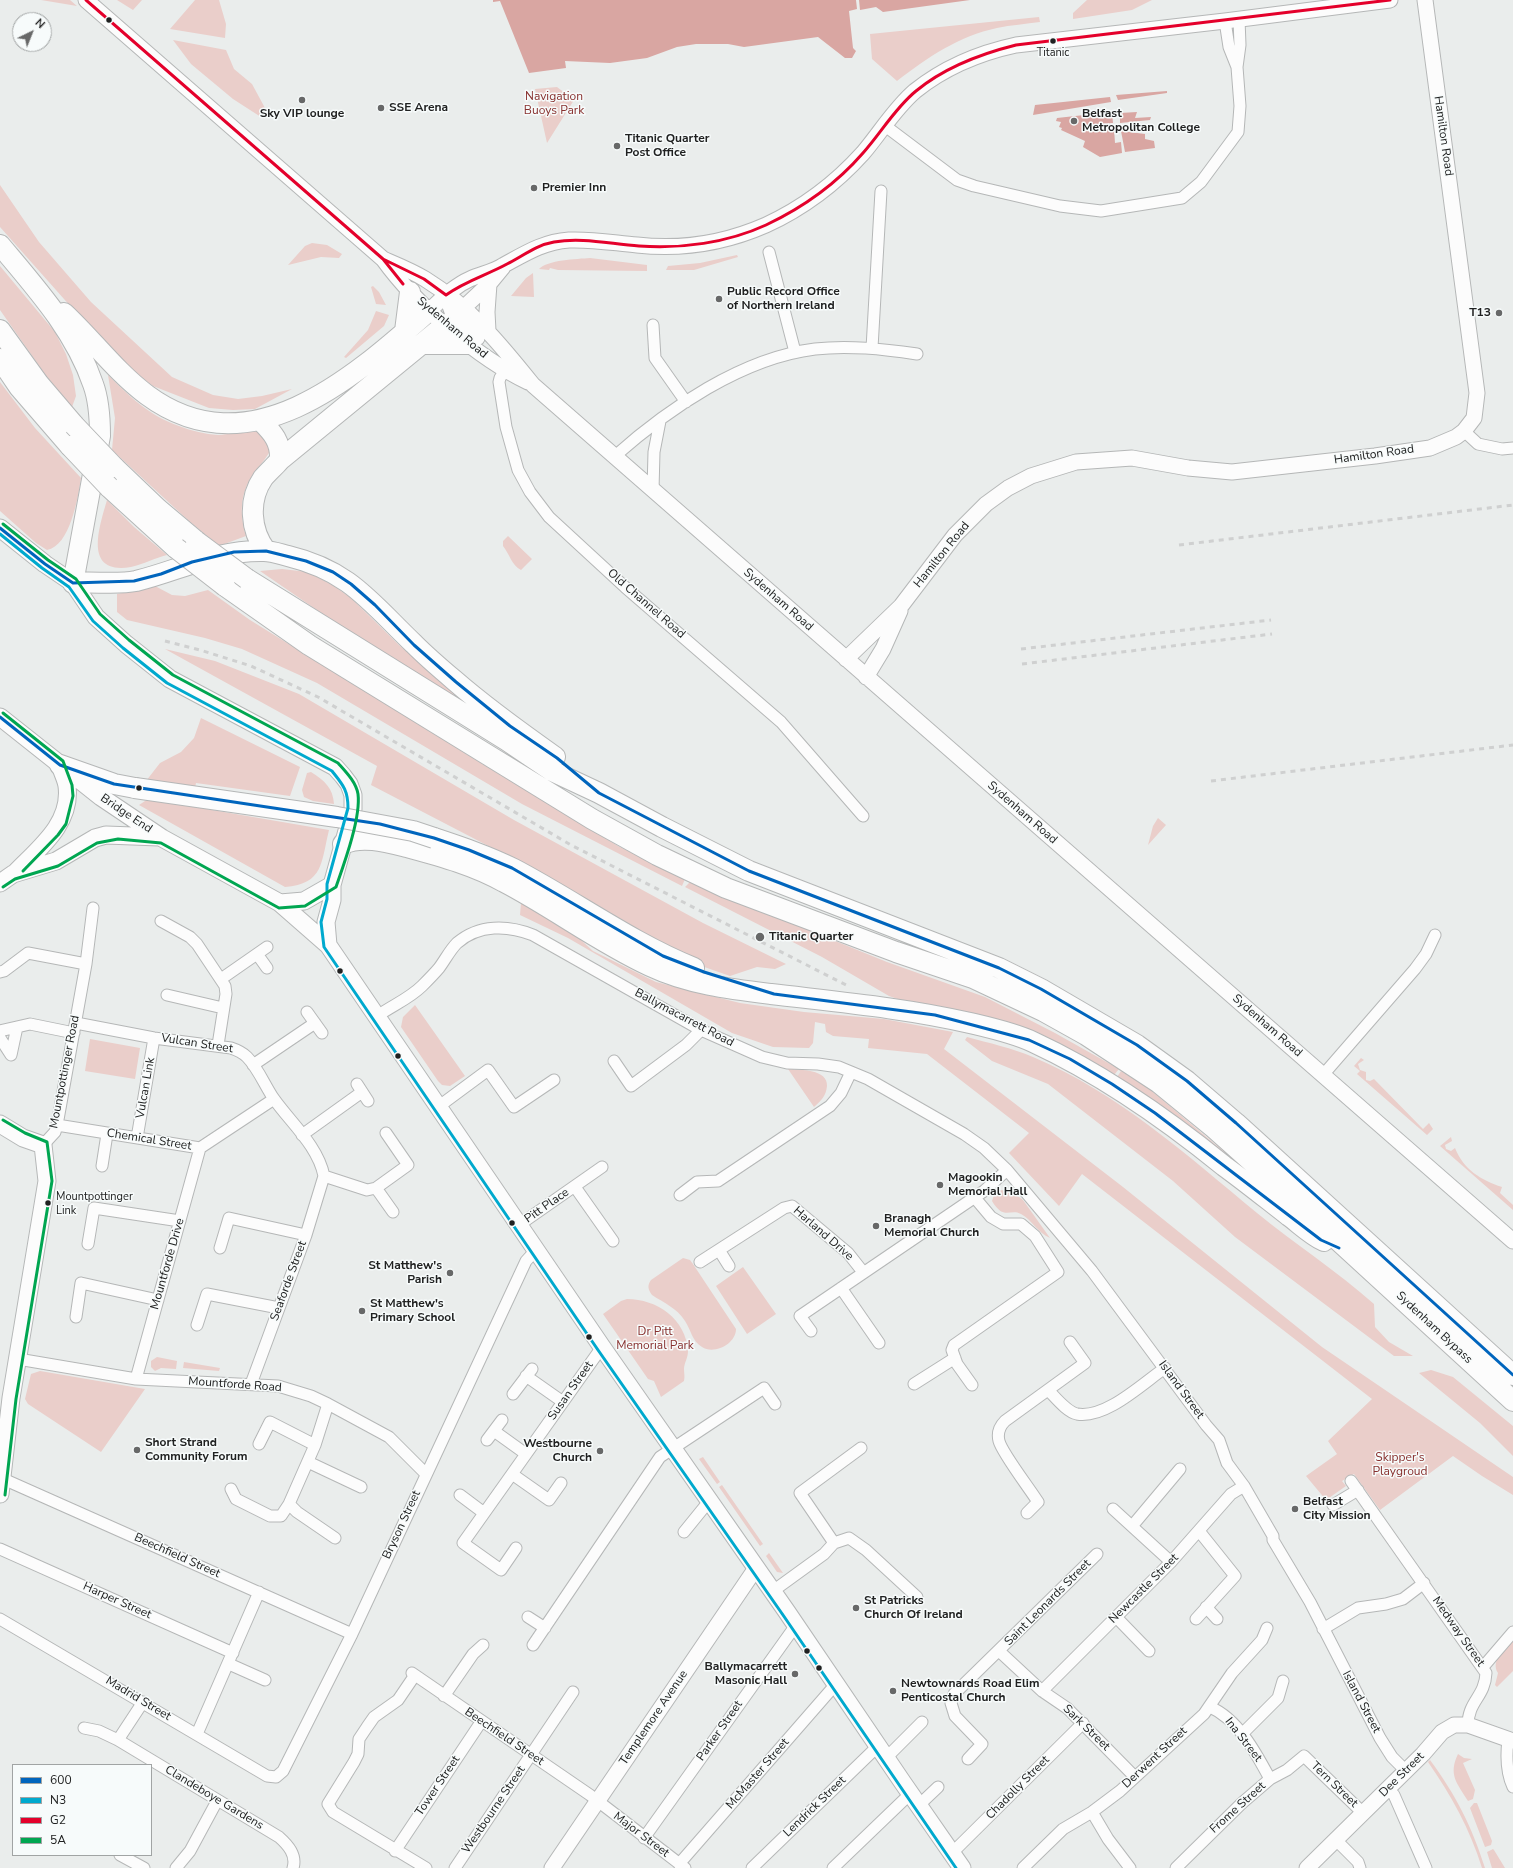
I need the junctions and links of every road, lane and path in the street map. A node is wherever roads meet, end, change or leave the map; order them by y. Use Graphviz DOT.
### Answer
graph roads {
  1 [pos="86,0"];
  2 [pos="1390,0"];
  3 [pos="1425,0"];
  4 [pos="1232,20"];
  5 [pos="884,125"];
  6 [pos="881,191"];
  7 [pos="0,245"];
  8 [pos="769,252"];
  9 [pos="383,259"];
  10 [pos="503,266"];
  11 [pos="489,284"];
  12 [pos="37,288"];
  13 [pos="410,292"];
  14 [pos="438,302"];
  15 [pos="454,317"];
  16 [pos="653,325"];
  17 [pos="0,330"];
  18 [pos="405,331"];
  19 [pos="488,331"];
  20 [pos="423,344"];
  21 [pos="469,344"];
  22 [pos="872,348"];
  23 [pos="795,352"];
  24 [pos="917,354"];
  25 [pos="0,359"];
  26 [pos="510,368"];
  27 [pos="686,402"];
  28 [pos="261,421"];
  29 [pos="660,421"];
  30 [pos="1464,431"];
  31 [pos="1513,448"];
  32 [pos="615,456"];
  33 [pos="280,460"];
  34 [pos="653,490"];
  35 [pos="0,528"];
  36 [pos="266,551"];
  37 [pos="73,583"];
  38 [pos="902,606"];
  39 [pos="846,659"];
  40 [pos="866,677"];
  41 [pos="0,717"];
  42 [pos="60,765"];
  43 [pos="599,793"];
  44 [pos="863,816"];
  45 [pos="162,838"];
  46 [pos="343,844"];
  47 [pos="7,878"];
  48 [pos="332,885"];
  49 [pos="280,903"];
  50 [pos="93,908"];
  51 [pos="161,921"];
  52 [pos="1435,936"];
  53 [pos="328,944"];
  54 [pos="267,947"];
  55 [pos="257,954"];
  56 [pos="86,964"];
  57 [pos="267,968"];
  58 [pos="0,972"];
  59 [pos="221,979"];
  60 [pos="774,994"];
  61 [pos="167,996"];
  62 [pos="223,1008"];
  63 [pos="307,1012"];
  64 [pos="376,1017"];
  65 [pos="315,1023"];
  66 [pos="17,1027"];
  67 [pos="75,1028"];
  68 [pos="0,1030"];
  69 [pos="701,1030"];
  70 [pos="322,1033"];
  71 [pos="0,1038"];
  72 [pos="154,1038"];
  73 [pos="218,1045"];
  74 [pos="614,1062"];
  75 [pos="253,1065"];
  76 [pos="851,1072"];
  77 [pos="1323,1075"];
  78 [pos="554,1080"];
  79 [pos="362,1093"];
  80 [pos="274,1099"];
  81 [pos="438,1107"];
  82 [pos="0,1124"];
  83 [pos="57,1125"];
  84 [pos="386,1133"];
  85 [pos="107,1134"];
  86 [pos="302,1135"];
  87 [pos="137,1138"];
  88 [pos="43,1146"];
  89 [pos="200,1148"];
  90 [pos="102,1166"];
  91 [pos="602,1167"];
  92 [pos="1007,1170"];
  93 [pos="324,1176"];
  94 [pos="575,1187"];
  95 [pos="376,1188"];
  96 [pos="680,1195"];
  97 [pos="974,1198"];
  98 [pos="393,1212"];
  99 [pos="180,1221"];
  100 [pos="519,1225"];
  101 [pos="306,1234"];
  102 [pos="613,1241"];
  103 [pos="1513,1241"];
  104 [pos="88,1244"];
  105 [pos="220,1248"];
  106 [pos="536,1250"];
  107 [pos="719,1250"];
  108 [pos="1355,1255"];
  109 [pos="700,1262"];
  110 [pos="729,1266"];
  111 [pos="863,1272"];
  112 [pos="841,1288"];
  113 [pos="158,1300"];
  114 [pos="279,1308"];
  115 [pos="76,1317"];
  116 [pos="197,1325"];
  117 [pos="811,1331"];
  118 [pos="1070,1342"];
  119 [pos="879,1343"];
  120 [pos="602,1347"];
  121 [pos="955,1358"];
  122 [pos="18,1359"];
  123 [pos="1165,1368"];
  124 [pos="1513,1375"];
  125 [pos="136,1379"];
  126 [pos="251,1384"];
  127 [pos="914,1384"];
  128 [pos="972,1385"];
  129 [pos="1049,1391"];
  130 [pos="513,1394"];
  131 [pos="5,1397"];
  132 [pos="1513,1401"];
  133 [pos="562,1402"];
  134 [pos="328,1404"];
  135 [pos="775,1404"];
  136 [pos="502,1420"];
  137 [pos="259,1444"];
  138 [pos="315,1445"];
  139 [pos="674,1448"];
  140 [pos="861,1448"];
  141 [pos="526,1454"];
  142 [pos="308,1462"];
  143 [pos="1180,1469"];
  144 [pos="426,1474"];
  145 [pos="512,1474"];
  146 [pos="561,1483"];
  147 [pos="1,1486"];
  148 [pos="1244,1486"];
  149 [pos="361,1487"];
  150 [pos="231,1489"];
  151 [pos="459,1495"];
  152 [pos="710,1500"];
  153 [pos="1333,1505"];
  154 [pos="286,1508"];
  155 [pos="1113,1509"];
  156 [pos="484,1513"];
  157 [pos="1027,1513"];
  158 [pos="1133,1525"];
  159 [pos="1199,1531"];
  160 [pos="684,1532"];
  161 [pos="335,1538"];
  162 [pos="834,1543"];
  163 [pos="516,1548"];
  164 [pos="0,1549"];
  165 [pos="1097,1554"];
  166 [pos="1171,1562"];
  167 [pos="756,1568"];
  168 [pos="1424,1583"];
  169 [pos="773,1591"];
  170 [pos="258,1592"];
  171 [pos="917,1597"];
  172 [pos="1206,1607"];
  173 [pos="528,1617"];
  174 [pos="1116,1617"];
  175 [pos="0,1619"];
  176 [pos="1196,1619"];
  177 [pos="1217,1619"];
  178 [pos="796,1625"];
  179 [pos="545,1628"];
  180 [pos="1267,1628"];
  181 [pos="1323,1629"];
  182 [pos="1513,1632"];
  183 [pos="352,1634"];
  184 [pos="483,1645"];
  185 [pos="533,1645"];
  186 [pos="999,1651"];
  187 [pos="1149,1651"];
  188 [pos="231,1658"];
  189 [pos="1483,1666"];
  190 [pos="265,1680"];
  191 [pos="1283,1681"];
  192 [pos="836,1684"];
  193 [pos="1042,1691"];
  194 [pos="573,1692"];
  195 [pos="444,1696"];
  196 [pos="143,1702"];
  197 [pos="1210,1707"];
  198 [pos="481,1722"];
  199 [pos="922,1722"];
  200 [pos="1083,1723"];
  201 [pos="1468,1725"];
  202 [pos="84,1728"];
  203 [pos="197,1734"];
  204 [pos="1242,1734"];
  205 [pos="118,1740"];
  206 [pos="1511,1740"];
  207 [pos="882,1752"];
  208 [pos="532,1755"];
  209 [pos="1304,1756"];
  210 [pos="968,1758"];
  211 [pos="1406,1771"];
  212 [pos="1134,1776"];
  213 [pos="276,1777"];
  214 [pos="1270,1779"];
  215 [pos="938,1787"];
  216 [pos="1513,1787"];
  217 [pos="1388,1789"];
  218 [pos="914,1800"];
  219 [pos="217,1801"];
  220 [pos="597,1801"];
  221 [pos="1092,1812"];
  222 [pos="1363,1813"];
  223 [pos="644,1838"];
  224 [pos="1336,1840"];
  225 [pos="395,1851"];
  226 [pos="952,1853"];
  227 [pos="122,1856"];
  228 [pos="682,1866"];
  229 [pos="144,1868"];
  230 [pos="176,1868"];
  231 [pos="293,1868"];
  232 [pos="426,1868"];
  233 [pos="455,1868"];
  234 [pos="552,1868"];
  235 [pos="752,1868"];
  236 [pos="834,1868"];
  237 [pos="962,1868"];
  238 [pos="1023,1868"];
  239 [pos="1130,1868"];
  240 [pos="1176,1868"];
  241 [pos="1307,1868"];
  242 [pos="1360,1868"];
  243 [pos="1426,1868"];
  1 -- 9 [label="street, Sydenham Road"];
  2 -- 4 [label="street"];
  3 -- 30 [label="street, Hamilton Road"];
  4 -- 5 [label="street"];
  4 -- 5 [label="street"];
  5 -- 10 [label="street"];
  6 -- 22 [label="street"];
  7 -- 12 [label="highway"];
  8 -- 23 [label="street"];
  9 -- 13 [label="street, Sydenham Road"];
  9 -- 14 [label="street, Sydenham Road"];
  10 -- 11 [label="street"];
  10 -- 14 [label="street"];
  11 -- 15 [label="street"];
  11 -- 19 [label="street"];
  12 -- 28 [label="highway"];
  12 -- 37 [label="highway"];
  13 -- 14 [label="street, Sydenham Road"];
  13 -- 18 [label="highway"];
  14 -- 15 [label="street, Sydenham Road"];
  14 -- 15 [label="street, Sydenham Road"];
  14 -- 18 [label="highway"];
  15 -- 19 [label="street, Sydenham Road"];
  15 -- 20 [label="highway"];
  15 -- 21 [label="street, Sydenham Road"];
  15 -- 26 [label="street"];
  16 -- 27 [label="street"];
  17 -- 43 [label="highway, bridge"];
  18 -- 28 [label="highway"];
  19 -- 26 [label="street, Sydenham Road"];
  20 -- 21 [label="highway"];
  20 -- 33 [label="highway"];
  21 -- 26 [label="street, Sydenham Road"];
  22 -- 23 [label="street"];
  22 -- 24 [label="street"];
  23 -- 27 [label="street"];
  25 -- 108 [label="highway, Sydenham Bypass, bridge"];
  26 -- 32 [label="street, Sydenham Road"];
  26 -- 44 [label="street, Old Channel Road"];
  27 -- 29 [label="street"];
  28 -- 33 [label="highway"];
  29 -- 32 [label="street"];
  29 -- 34 [label="street"];
  30 -- 31 [label="street"];
  30 -- 38 [label="street, Hamilton Road"];
  32 -- 34 [label="street, Sydenham Road"];
  33 -- 36 [label="highway"];
  34 -- 39 [label="street, Sydenham Road"];
  35 -- 37 [label="main road"];
  36 -- 37 [label="highway"];
  36 -- 43 [label="highway"];
  37 -- 46 [label="main road"];
  38 -- 39 [label="street, Hamilton Road"];
  38 -- 40 [label="street, Hamilton Road"];
  39 -- 40 [label="street, Sydenham Road"];
  40 -- 77 [label="street, Sydenham Road"];
  41 -- 42 [label="main road, Bridge End"];
  42 -- 45 [label="main road, Bridge End"];
  42 -- 47 [label="main road"];
  42 -- 60 [label="highway, Bridge End, bridge"];
  43 -- 124 [label="highway, Sydenham Bypass"];
  45 -- 47 [label="main road"];
  45 -- 49 [label="main road, Bridge End"];
  46 -- 48 [label="main road"];
  46 -- 60 [label="highway"];
  48 -- 49 [label="main road"];
  48 -- 53 [label="main road"];
  49 -- 53 [label="main road, Bridge End"];
  50 -- 56 [label="street, Mountpottinger Road"];
  51 -- 59 [label="street"];
  52 -- 77 [label="street"];
  53 -- 64 [label="main road"];
  54 -- 55 [label="street"];
  55 -- 57 [label="street"];
  55 -- 59 [label="street"];
  56 -- 58 [label="street"];
  56 -- 67 [label="street, Mountpottinger Road"];
  59 -- 62 [label="street"];
  60 -- 108 [label="highway"];
  61 -- 62 [label="street"];
  62 -- 73 [label="street"];
  63 -- 65 [label="street"];
  64 -- 69 [label="street, Ballymacarrett Road"];
  64 -- 81 [label="main road"];
  65 -- 70 [label="street"];
  65 -- 75 [label="street"];
  66 -- 67 [label="street, Vulcan Street"];
  66 -- 68 [label="street, Vulcan Street"];
  66 -- 71 [label="street"];
  67 -- 72 [label="street, Vulcan Street"];
  67 -- 83 [label="street, Mountpottinger Road"];
  69 -- 74 [label="street"];
  69 -- 76 [label="street, Ballymacarrett Road"];
  72 -- 73 [label="street, Vulcan Street"];
  72 -- 87 [label="street, Vulcan Link"];
  73 -- 75 [label="street, Vulcan Street"];
  75 -- 80 [label="street, Vulcan Street"];
  76 -- 92 [label="street, Ballymacarrett Road"];
  76 -- 96 [label="street"];
  77 -- 103 [label="street, Sydenham Road"];
  78 -- 81 [label="street"];
  79 -- 86 [label="street"];
  80 -- 86 [label="street, Vulcan Street"];
  80 -- 89 [label="street, Chemical Street"];
  81 -- 100 [label="main road"];
  82 -- 88 [label="main road"];
  83 -- 85 [label="street, Chemical Street"];
  83 -- 88 [label="street, Mountpottinger Road"];
  84 -- 95 [label="street"];
  85 -- 87 [label="street, Chemical Street"];
  85 -- 90 [label="street"];
  86 -- 93 [label="street, Vulcan Street"];
  87 -- 89 [label="street, Chemical Street"];
  88 -- 122 [label="main road"];
  89 -- 99 [label="street, Mountforde Drive"];
  91 -- 94 [label="street, Pitt Place"];
  92 -- 97 [label="street"];
  92 -- 123 [label="street, Island Street"];
  93 -- 95 [label="street"];
  93 -- 101 [label="street, Seaforde Street"];
  94 -- 100 [label="street, Pitt Place"];
  94 -- 102 [label="street, Pitt Place"];
  95 -- 98 [label="street"];
  97 -- 111 [label="street"];
  97 -- 121 [label="street"];
  99 -- 104 [label="street"];
  99 -- 113 [label="street, Mountforde Drive"];
  100 -- 106 [label="main road"];
  101 -- 105 [label="street"];
  101 -- 114 [label="street, Seaforde Street"];
  106 -- 120 [label="main road"];
  106 -- 144 [label="street, Bryson Street"];
  107 -- 109 [label="street, Harland Drive"];
  107 -- 110 [label="street"];
  107 -- 111 [label="street, Harland Drive"];
  108 -- 132 [label="highway, Sydenham Bypass"];
  111 -- 112 [label="street"];
  112 -- 117 [label="street"];
  112 -- 119 [label="street"];
  113 -- 115 [label="street"];
  113 -- 125 [label="street, Mountforde Drive"];
  114 -- 116 [label="street"];
  114 -- 126 [label="street, Seaforde Street"];
  118 -- 129 [label="street"];
  120 -- 133 [label="street, Susan Street"];
  120 -- 139 [label="main road"];
  121 -- 127 [label="street"];
  121 -- 128 [label="street"];
  122 -- 125 [label="street, Mountforde Road"];
  122 -- 131 [label="main road"];
  123 -- 129 [label="street"];
  123 -- 148 [label="street, Island Street"];
  125 -- 126 [label="street, Mountforde Road"];
  126 -- 134 [label="street, Mountforde Road"];
  129 -- 157 [label="street"];
  130 -- 133 [label="street"];
  131 -- 147 [label="main road"];
  133 -- 141 [label="street, Susan Street"];
  134 -- 138 [label="street"];
  134 -- 144 [label="street, Mountforde Road"];
  135 -- 139 [label="street"];
  136 -- 141 [label="street"];
  137 -- 138 [label="street"];
  138 -- 142 [label="street"];
  139 -- 152 [label="main road"];
  139 -- 179 [label="street"];
  140 -- 162 [label="street"];
  141 -- 145 [label="street, Susan Street"];
  142 -- 149 [label="street"];
  142 -- 154 [label="street"];
  143 -- 158 [label="street"];
  144 -- 183 [label="street, Bryson Street"];
  145 -- 146 [label="street"];
  145 -- 156 [label="street, Susan Street"];
  147 -- 170 [label="street, Beechfield Street"];
  148 -- 159 [label="street, Newcastle Street"];
  148 -- 181 [label="street, Island Street"];
  150 -- 154 [label="street"];
  151 -- 156 [label="street"];
  152 -- 160 [label="street"];
  152 -- 167 [label="main road"];
  153 -- 168 [label="street, Medway Street"];
  154 -- 161 [label="street"];
  155 -- 158 [label="street"];
  156 -- 163 [label="street, Susan Street"];
  158 -- 166 [label="street"];
  159 -- 166 [label="street, Newcastle Street"];
  159 -- 172 [label="street"];
  162 -- 169 [label="street"];
  162 -- 171 [label="street"];
  164 -- 188 [label="street, Harper Street"];
  165 -- 186 [label="street, Saint Leonards Street"];
  166 -- 174 [label="street, Newcastle Street"];
  167 -- 169 [label="main road"];
  167 -- 220 [label="street, Templemore Avenue"];
  168 -- 181 [label="street"];
  168 -- 189 [label="street, Medway Street"];
  169 -- 178 [label="main road"];
  170 -- 183 [label="street, Beechfield Street"];
  170 -- 188 [label="street"];
  172 -- 176 [label="street"];
  172 -- 177 [label="street"];
  173 -- 179 [label="street"];
  174 -- 187 [label="street"];
  174 -- 193 [label="street, Newcastle Street"];
  175 -- 196 [label="street, Madrid Street"];
  178 -- 192 [label="main road"];
  178 -- 223 [label="street, Parker Street"];
  179 -- 185 [label="street"];
  180 -- 197 [label="street, Derwent Street"];
  181 -- 211 [label="street, Island Street"];
  182 -- 189 [label="street"];
  183 -- 213 [label="street, Bryson Street"];
  184 -- 195 [label="street"];
  186 -- 193 [label="street, Sark Street"];
  186 -- 210 [label="street, Saint Leonards Street"];
  188 -- 190 [label="street, Harper Street"];
  188 -- 203 [label="street"];
  189 -- 201 [label="street, Medway Street"];
  191 -- 204 [label="street"];
  192 -- 207 [label="main road"];
  192 -- 228 [label="street, McMaster Street"];
  193 -- 200 [label="street, Sark Street"];
  194 -- 208 [label="street, Westbourne Street"];
  195 -- 198 [label="street, Beechfield Street"];
  195 -- 225 [label="street, Beechfield Street"];
  196 -- 203 [label="street, Madrid Street"];
  196 -- 205 [label="street"];
  197 -- 204 [label="street, Ina Street"];
  197 -- 212 [label="street, Derwent Street"];
  198 -- 208 [label="street, Beechfield Street"];
  198 -- 225 [label="street, Tower Street"];
  199 -- 207 [label="street"];
  200 -- 212 [label="street, Sark Street"];
  200 -- 226 [label="street, Chadolly Street"];
  201 -- 206 [label="street"];
  201 -- 211 [label="street, Dee Street"];
  202 -- 205 [label="street, Clandeboye Gardens"];
  203 -- 213 [label="street, Madrid Street"];
  204 -- 214 [label="street, Ina Street"];
  205 -- 219 [label="street, Clandeboye Gardens"];
  206 -- 216 [label="street"];
  207 -- 218 [label="main road"];
  207 -- 235 [label="street, Lendrick Street"];
  208 -- 220 [label="street, Beechfield Street"];
  208 -- 233 [label="street, Westbourne Street"];
  209 -- 214 [label="street, Frome Street"];
  209 -- 222 [label="street, Tern Street"];
  211 -- 217 [label="street, Dee Street"];
  212 -- 221 [label="street, Derwent Street"];
  214 -- 240 [label="street, Frome Street"];
  215 -- 218 [label="street"];
  217 -- 222 [label="street, Dee Street"];
  217 -- 243 [label="street"];
  218 -- 226 [label="main road"];
  218 -- 236 [label="street"];
  219 -- 230 [label="street"];
  219 -- 231 [label="street, Clandeboye Gardens"];
  220 -- 223 [label="street, Major Street"];
  220 -- 234 [label="street, Templemore Avenue"];
  221 -- 238 [label="street, Derwent Street"];
  221 -- 239 [label="street"];
  222 -- 224 [label="street, Dee Street"];
  223 -- 228 [label="street, Major Street"];
  224 -- 241 [label="street, Dee Street"];
  224 -- 242 [label="street"];
  225 -- 232 [label="street"];
  226 -- 237 [label="main road"];
  227 -- 229 [label="street"];
}
